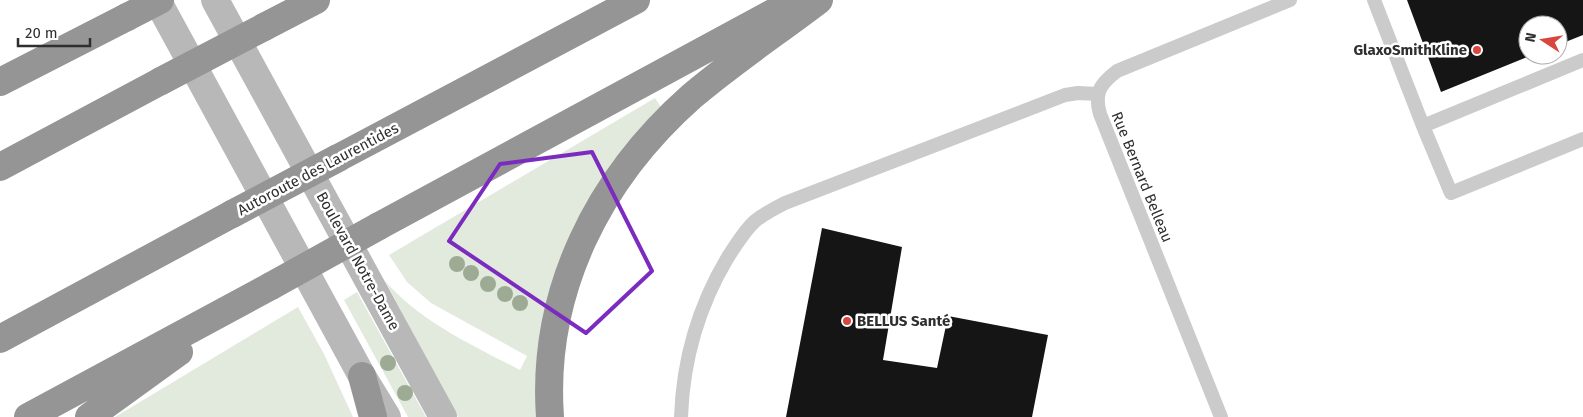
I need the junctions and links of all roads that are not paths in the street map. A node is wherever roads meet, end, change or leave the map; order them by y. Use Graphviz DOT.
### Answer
graph roads {
  1 [pos="158,0"];
  2 [pos="215,0"];
  3 [pos="316,0"];
  4 [pos="636,0"];
  5 [pos="798,0"];
  6 [pos="819,0"];
  7 [pos="1290,0"];
  8 [pos="1374,0"];
  9 [pos="1583,60"];
  10 [pos="0,82"];
  11 [pos="1098,94"];
  12 [pos="1423,126"];
  13 [pos="1583,139"];
  14 [pos="0,167"];
  15 [pos="272,286"];
  16 [pos="0,339"];
  17 [pos="362,376"];
  18 [pos="28,417"];
  19 [pos="89,417"];
  20 [pos="373,417"];
  21 [pos="387,417"];
  22 [pos="443,417"];
  23 [pos="550,417"];
  24 [pos="680,417"];
  25 [pos="1222,417"];
  1 -- 10 [label="highway, bridge"];
  1 -- 17 [label="street"];
  2 -- 22 [label="street, Boulevard Notre-Dame"];
  3 -- 14 [label="highway, bridge"];
  4 -- 16 [label="highway, Autoroute des Laurentides, bridge"];
  5 -- 15 [label="highway, bridge"];
  6 -- 23 [label="highway"];
  7 -- 11 [label="lane"];
  8 -- 12 [label="lane"];
  9 -- 12 [label="lane"];
  11 -- 24 [label="lane"];
  11 -- 25 [label="lane, Rue Bernard Belleau"];
  12 -- 13 [label="lane"];
  15 -- 18 [label="highway"];
  15 -- 19 [label="highway"];
  17 -- 20 [label="highway"];
  17 -- 21 [label="street"];
}
